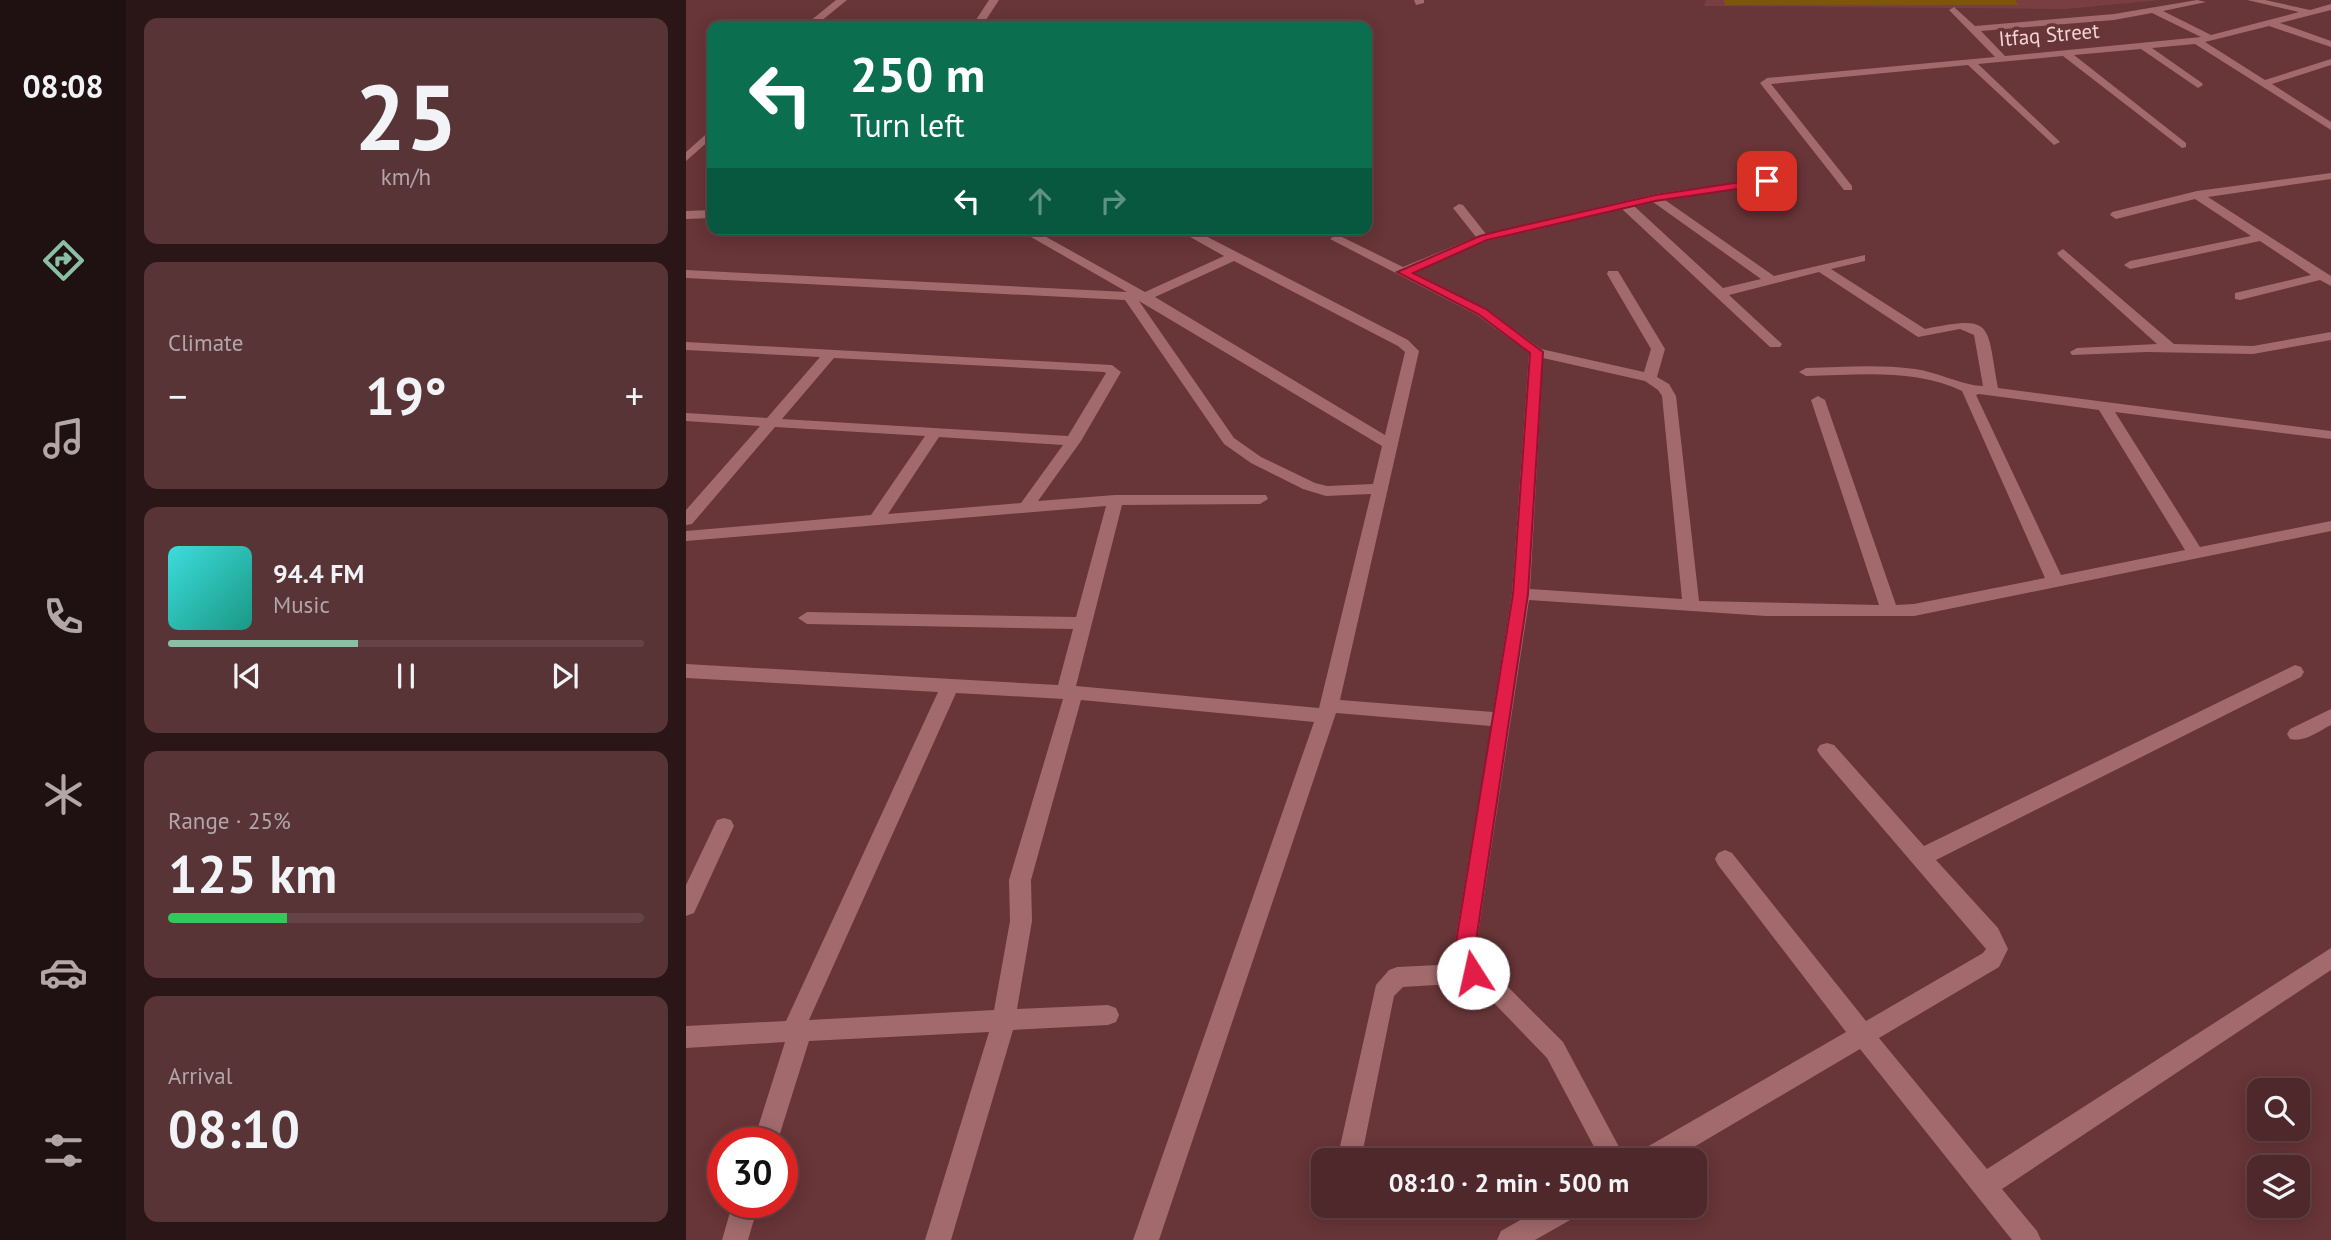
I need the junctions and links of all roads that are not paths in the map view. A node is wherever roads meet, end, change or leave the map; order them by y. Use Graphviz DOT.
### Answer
graph roads {
  1 [pos="842,0"];
  2 [pos="2252,0"];
  3 [pos="990,1"];
  4 [pos="2201,2"];
  5 [pos="2141,4"];
  6 [pos="2331,7"];
  7 [pos="1954,10"];
  8 [pos="2155,11"];
  9 [pos="2309,12"];
  10 [pos="816,21"];
  11 [pos="980,21"];
  12 [pos="2270,23"];
  13 [pos="1973,29"];
  14 [pos="2210,38"];
  15 [pos="2197,41"];
  16 [pos="2331,44"];
  17 [pos="2143,46"];
  18 [pos="2063,52"];
  19 [pos="2002,58"];
  20 [pos="1970,62"];
  21 [pos="2331,62"];
  22 [pos="2263,84"];
  23 [pos="2198,85"];
  24 [pos="2331,127"];
  25 [pos="707,137"];
  26 [pos="2054,142"];
  27 [pos="2182,145"];
  28 [pos="690,155"];
  29 [pos="2331,176"];
  30 [pos="1767,181"];
  31 [pos="1848,188"];
  32 [pos="2197,194"];
  33 [pos="1655,198"];
  34 [pos="1625,205"];
  35 [pos="1459,208"];
  36 [pos="707,214"];
  37 [pos="686,215"];
  38 [pos="2116,215"];
  39 [pos="1034,235"];
  40 [pos="1194,235"];
  41 [pos="2263,237"];
  42 [pos="1483,238"];
  43 [pos="1336,239"];
  44 [pos="2063,253"];
  45 [pos="1234,256"];
  46 [pos="1861,258"];
  47 [pos="2130,265"];
  48 [pos="1821,268"];
  49 [pos="1403,272"];
  50 [pos="686,274"];
  51 [pos="1613,274"];
  52 [pos="2327,279"];
  53 [pos="1771,280"];
  54 [pos="1720,293"];
  55 [pos="1129,296"];
  56 [pos="2240,296"];
  57 [pos="1145,297"];
  58 [pos="2331,336"];
  59 [pos="1775,344"];
  60 [pos="686,346"];
  61 [pos="2170,348"];
  62 [pos="1536,352"];
  63 [pos="2077,352"];
  64 [pos="831,354"];
  65 [pos="1806,372"];
  66 [pos="1650,378"];
  67 [pos="1973,391"];
  68 [pos="1991,391"];
  69 [pos="1818,400"];
  70 [pos="2104,406"];
  71 [pos="686,417"];
  72 [pos="772,423"];
  73 [pos="935,432"];
  74 [pos="2331,435"];
  75 [pos="1073,441"];
  76 [pos="1391,445"];
  77 [pos="1380,489"];
  78 [pos="1260,499"];
  79 [pos="1115,500"];
  80 [pos="1027,506"];
  81 [pos="877,518"];
  82 [pos="686,520"];
  83 [pos="2331,526"];
  84 [pos="686,536"];
  85 [pos="2195,553"];
  86 [pos="2055,580"];
  87 [pos="1521,594"];
  88 [pos="1691,604"];
  89 [pos="1890,611"];
  90 [pos="807,618"];
  91 [pos="1084,623"];
  92 [pos="2295,672"];
  93 [pos="688,676"];
  94 [pos="949,687"];
  95 [pos="1069,693"];
  96 [pos="1327,711"];
  97 [pos="2331,716"];
  98 [pos="1501,720"];
  99 [pos="2297,734"];
  100 [pos="1827,750"];
  101 [pos="724,826"];
  102 [pos="1922,857"];
  103 [pos="1725,859"];
  104 [pos="686,907"];
  105 [pos="2331,958"];
  106 [pos="1473,973"];
  107 [pos="1108,1015"];
  108 [pos="1004,1021"];
  109 [pos="796,1032"];
  110 [pos="686,1037"];
  111 [pos="1864,1037"];
  112 [pos="769,1127"];
  113 [pos="1352,1148"];
  114 [pos="1608,1148"];
  115 [pos="1670,1148"];
  116 [pos="1984,1186"];
  117 [pos="741,1218"];
  118 [pos="1549,1218"];
  119 [pos="734,1240"];
  120 [pos="938,1240"];
  121 [pos="1146,1240"];
  122 [pos="1510,1240"];
  123 [pos="2028,1240"];
  1 -- 10 [label="street"];
  2 -- 9 [label="street"];
  3 -- 11 [label="street"];
  4 -- 8 [label="street"];
  5 -- 8 [label="street"];
  6 -- 9 [label="street, Itfaq Street"];
  7 -- 13 [label="street"];
  8 -- 13 [label="street"];
  8 -- 14 [label="street"];
  9 -- 12 [label="street, Itfaq Street"];
  12 -- 14 [label="street, Itfaq Street"];
  12 -- 16 [label="street"];
  13 -- 19 [label="street"];
  14 -- 15 [label="street, Itfaq Street"];
  15 -- 17 [label="street, Itfaq Street"];
  15 -- 22 [label="street"];
  17 -- 18 [label="street, Itfaq Street"];
  17 -- 23 [label="street"];
  18 -- 19 [label="street, Itfaq Street"];
  18 -- 27 [label="street"];
  19 -- 20 [label="street, Itfaq Street"];
  20 -- 26 [label="street"];
  20 -- 31 [label="street, Itfaq Street"];
  21 -- 22 [label="street"];
  22 -- 24 [label="street"];
  25 -- 28 [label="street"];
  29 -- 32 [label="street"];
  30 -- 33 [label="street"];
  32 -- 38 [label="street"];
  32 -- 41 [label="street"];
  33 -- 34 [label="street"];
  33 -- 53 [label="street"];
  34 -- 42 [label="street"];
  34 -- 54 [label="street"];
  35 -- 42 [label="street"];
  36 -- 37 [label="street"];
  39 -- 57 [label="street"];
  40 -- 45 [label="street"];
  41 -- 47 [label="street"];
  41 -- 52 [label="street"];
  42 -- 49 [label="street"];
  43 -- 49 [label="street"];
  44 -- 61 [label="street"];
  45 -- 57 [label="street"];
  45 -- 76 [label="street"];
  46 -- 48 [label="street"];
  48 -- 53 [label="street"];
  48 -- 68 [label="street"];
  49 -- 62 [label="street"];
  50 -- 55 [label="street"];
  51 -- 66 [label="street"];
  52 -- 56 [label="street"];
  53 -- 54 [label="street"];
  54 -- 59 [label="street"];
  55 -- 57 [label="street"];
  55 -- 77 [label="street"];
  57 -- 76 [label="street"];
  58 -- 61 [label="street"];
  60 -- 64 [label="street"];
  61 -- 63 [label="street"];
  62 -- 66 [label="street"];
  62 -- 87 [label="street"];
  64 -- 72 [label="street"];
  64 -- 75 [label="street"];
  65 -- 67 [label="street"];
  66 -- 88 [label="street"];
  67 -- 68 [label="street"];
  67 -- 86 [label="street"];
  68 -- 70 [label="street"];
  69 -- 89 [label="street"];
  70 -- 74 [label="street"];
  70 -- 85 [label="street"];
  71 -- 72 [label="street"];
  72 -- 73 [label="street"];
  72 -- 82 [label="street"];
  73 -- 75 [label="street"];
  73 -- 81 [label="street"];
  75 -- 80 [label="street"];
  76 -- 77 [label="street"];
  77 -- 96 [label="street"];
  78 -- 79 [label="street"];
  79 -- 80 [label="street"];
  79 -- 91 [label="street"];
  80 -- 81 [label="street"];
  81 -- 84 [label="street"];
  83 -- 85 [label="street"];
  85 -- 86 [label="street"];
  86 -- 89 [label="street"];
  87 -- 88 [label="street"];
  87 -- 98 [label="street"];
  88 -- 89 [label="street"];
  90 -- 91 [label="street"];
  91 -- 95 [label="street"];
  92 -- 102 [label="street"];
  93 -- 94 [label="street"];
  94 -- 95 [label="street"];
  94 -- 109 [label="street"];
  95 -- 96 [label="street"];
  95 -- 108 [label="street"];
  96 -- 98 [label="street"];
  96 -- 121 [label="street"];
  97 -- 99 [label="street"];
  98 -- 106 [label="street"];
  100 -- 102 [label="street"];
  101 -- 104 [label="street"];
  102 -- 111 [label="street"];
  103 -- 111 [label="street"];
  105 -- 116 [label="street"];
  106 -- 113 [label="street"];
  106 -- 114 [label="street"];
  107 -- 108 [label="street"];
  108 -- 109 [label="street"];
  108 -- 120 [label="street"];
  109 -- 110 [label="street"];
  109 -- 112 [label="street"];
  111 -- 115 [label="street"];
  111 -- 116 [label="street"];
  116 -- 123 [label="street"];
  117 -- 119 [label="street"];
  118 -- 122 [label="street"];
}
